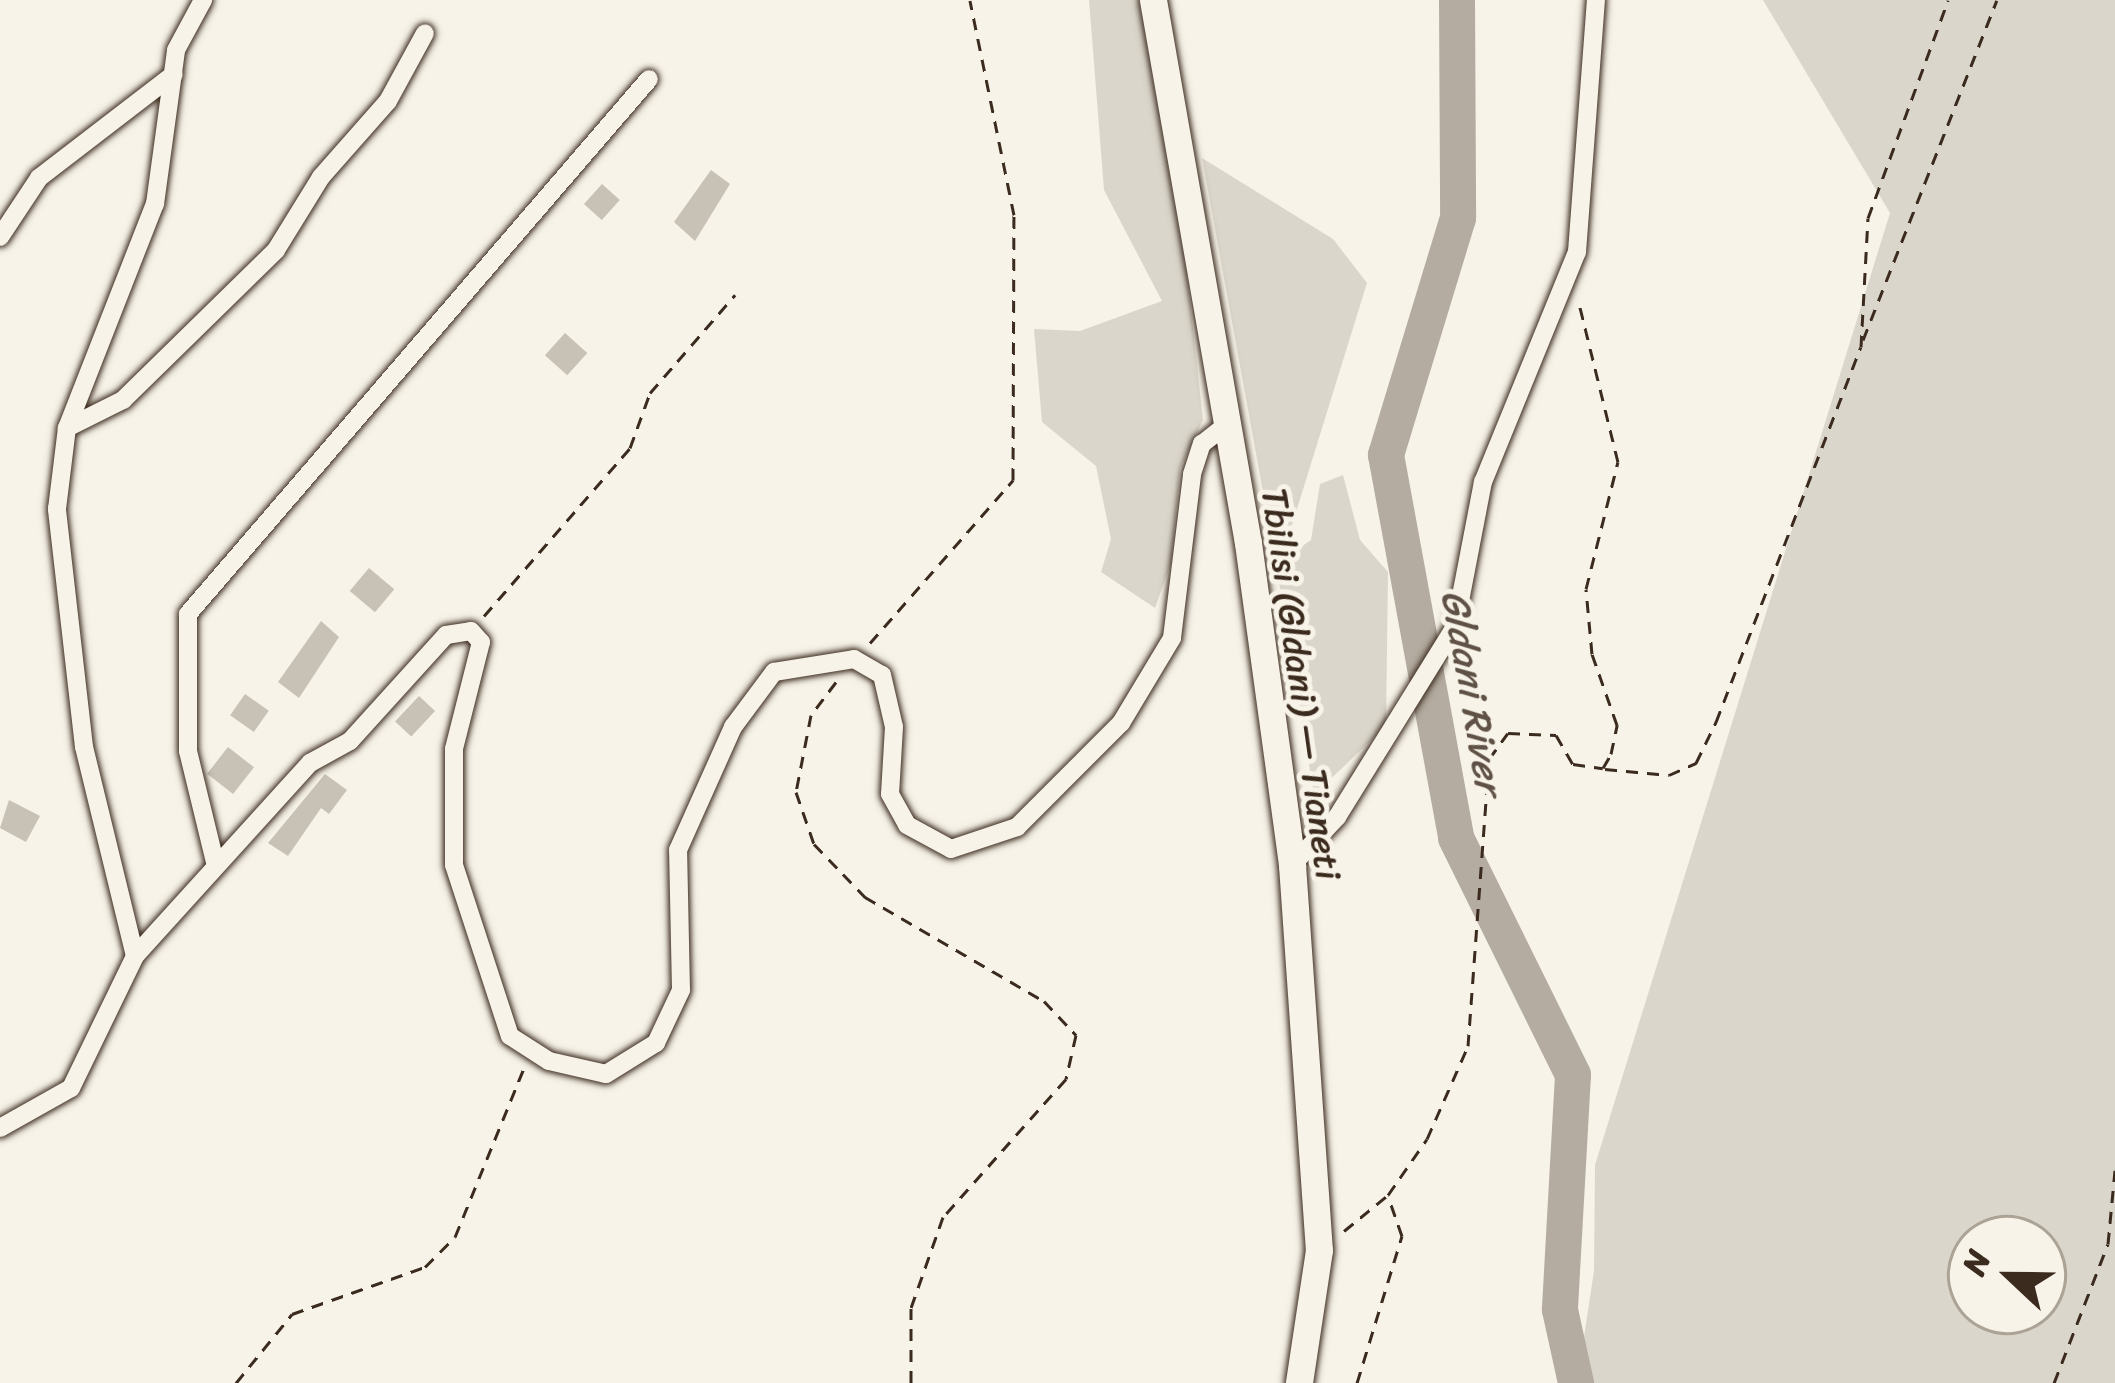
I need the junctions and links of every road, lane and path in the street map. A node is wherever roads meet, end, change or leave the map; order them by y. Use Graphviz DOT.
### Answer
graph roads {
  1 [pos="203,0"];
  2 [pos="970,0"];
  3 [pos="1154,0"];
  4 [pos="1596,0"];
  5 [pos="1948,0"];
  6 [pos="1997,0"];
  7 [pos="425,33"];
  8 [pos="174,74"];
  9 [pos="649,79"];
  10 [pos="0,237"];
  11 [pos="1569,279"];
  12 [pos="735,295"];
  13 [pos="1861,347"];
  14 [pos="1228,424"];
  15 [pos="67,428"];
  16 [pos="471,631"];
  17 [pos="854,659"];
  18 [pos="1603,768"];
  19 [pos="215,862"];
  20 [pos="1292,865"];
  21 [pos="135,956"];
  22 [pos="532,1050"];
  23 [pos="0,1128"];
  24 [pos="2115,1170"];
  25 [pos="1388,1195"];
  26 [pos="1319,1250"];
  27 [pos="236,1383"];
  28 [pos="911,1383"];
  29 [pos="1299,1383"];
  30 [pos="1357,1383"];
  31 [pos="2054,1383"];
  1 -- 8 [label="street"];
  2 -- 17 [label="path"];
  3 -- 14 [label="main road, Tbilisi (Gldani) — Tianeti"];
  4 -- 11 [label="street"];
  5 -- 13 [label="path"];
  6 -- 13 [label="path"];
  7 -- 15 [label="street"];
  8 -- 10 [label="street"];
  8 -- 15 [label="street"];
  9 -- 19 [label="street"];
  11 -- 18 [label="path"];
  11 -- 20 [label="street"];
  12 -- 16 [label="path"];
  13 -- 18 [label="path"];
  14 -- 17 [label="street"];
  14 -- 20 [label="main road, Tbilisi (Gldani) — Tianeti"];
  15 -- 21 [label="street"];
  16 -- 19 [label="street"];
  16 -- 22 [label="street"];
  17 -- 22 [label="street"];
  17 -- 28 [label="path"];
  18 -- 25 [label="path"];
  19 -- 21 [label="street"];
  20 -- 26 [label="main road, Tbilisi (Gldani) — Tianeti"];
  21 -- 23 [label="street"];
  22 -- 27 [label="path"];
  24 -- 31 [label="path"];
  25 -- 26 [label="path"];
  25 -- 30 [label="path"];
  26 -- 29 [label="main road, Tbilisi (Gldani) — Tianeti"];
}
